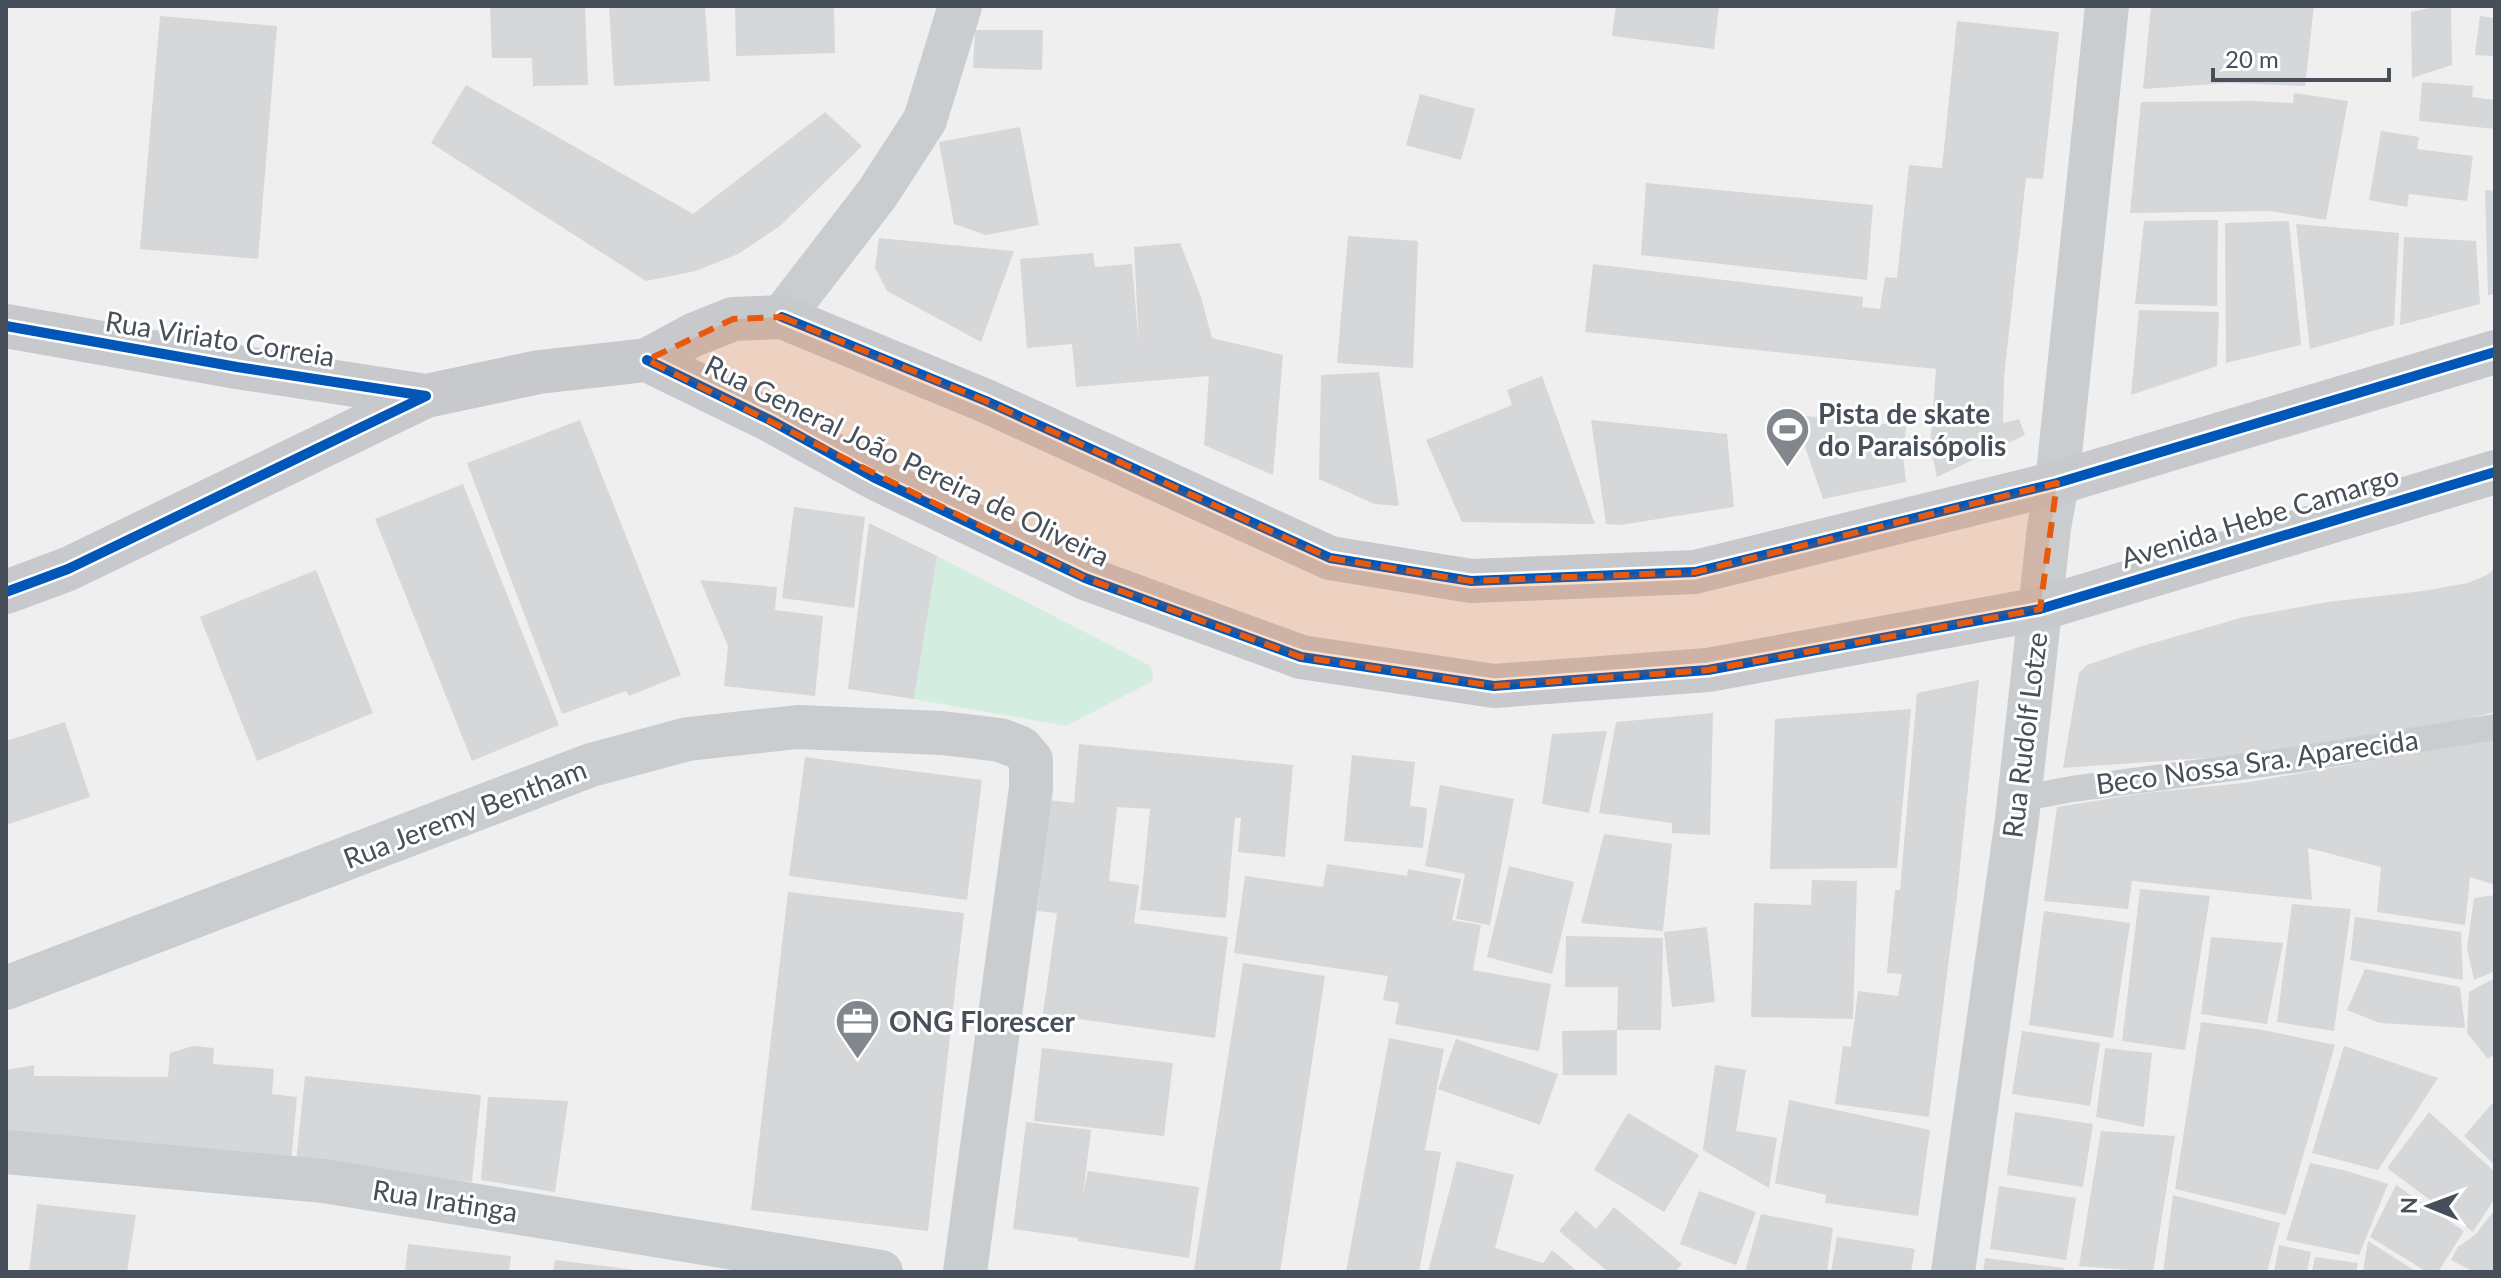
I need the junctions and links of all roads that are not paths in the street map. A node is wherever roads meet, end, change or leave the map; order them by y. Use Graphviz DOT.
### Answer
graph roads {
  1 [pos="960,6"];
  2 [pos="2107,6"];
  3 [pos="782,317"];
  4 [pos="6,326"];
  5 [pos="2495,352"];
  6 [pos="647,360"];
  7 [pos="426,396"];
  8 [pos="2495,472"];
  9 [pos="2057,483"];
  10 [pos="6,592"];
  11 [pos="2040,609"];
  12 [pos="2495,727"];
  13 [pos="2019,799"];
  14 [pos="6,988"];
  15 [pos="6,1152"];
  16 [pos="881,1272"];
  17 [pos="965,1272"];
  18 [pos="1953,1272"];
  1 -- 3 [label="street"];
  2 -- 9 [label="street, Rua Rudolf Lotze"];
  3 -- 6 [label="main road, Rua Viriato Correia"];
  3 -- 9 [label="main road"];
  4 -- 7 [label="main road, Rua Viriato Correia"];
  5 -- 9 [label="main road"];
  6 -- 7 [label="main road, Rua Viriato Correia"];
  6 -- 11 [label="main road, Rua General João Pereira de Oliveira"];
  7 -- 10 [label="main road"];
  8 -- 11 [label="main road, Avenida Hebe Camargo"];
  9 -- 11 [label="street, Rua Rudolf Lotze"];
  11 -- 13 [label="street, Rua Rudolf Lotze"];
  12 -- 13 [label="lane, Beco Nossa Sra. Aparecida"];
  13 -- 18 [label="street, Rua Rudolf Lotze"];
  14 -- 17 [label="street, Rua Jeremy Bentham"];
  15 -- 16 [label="street, Rua Iratinga"];
}
